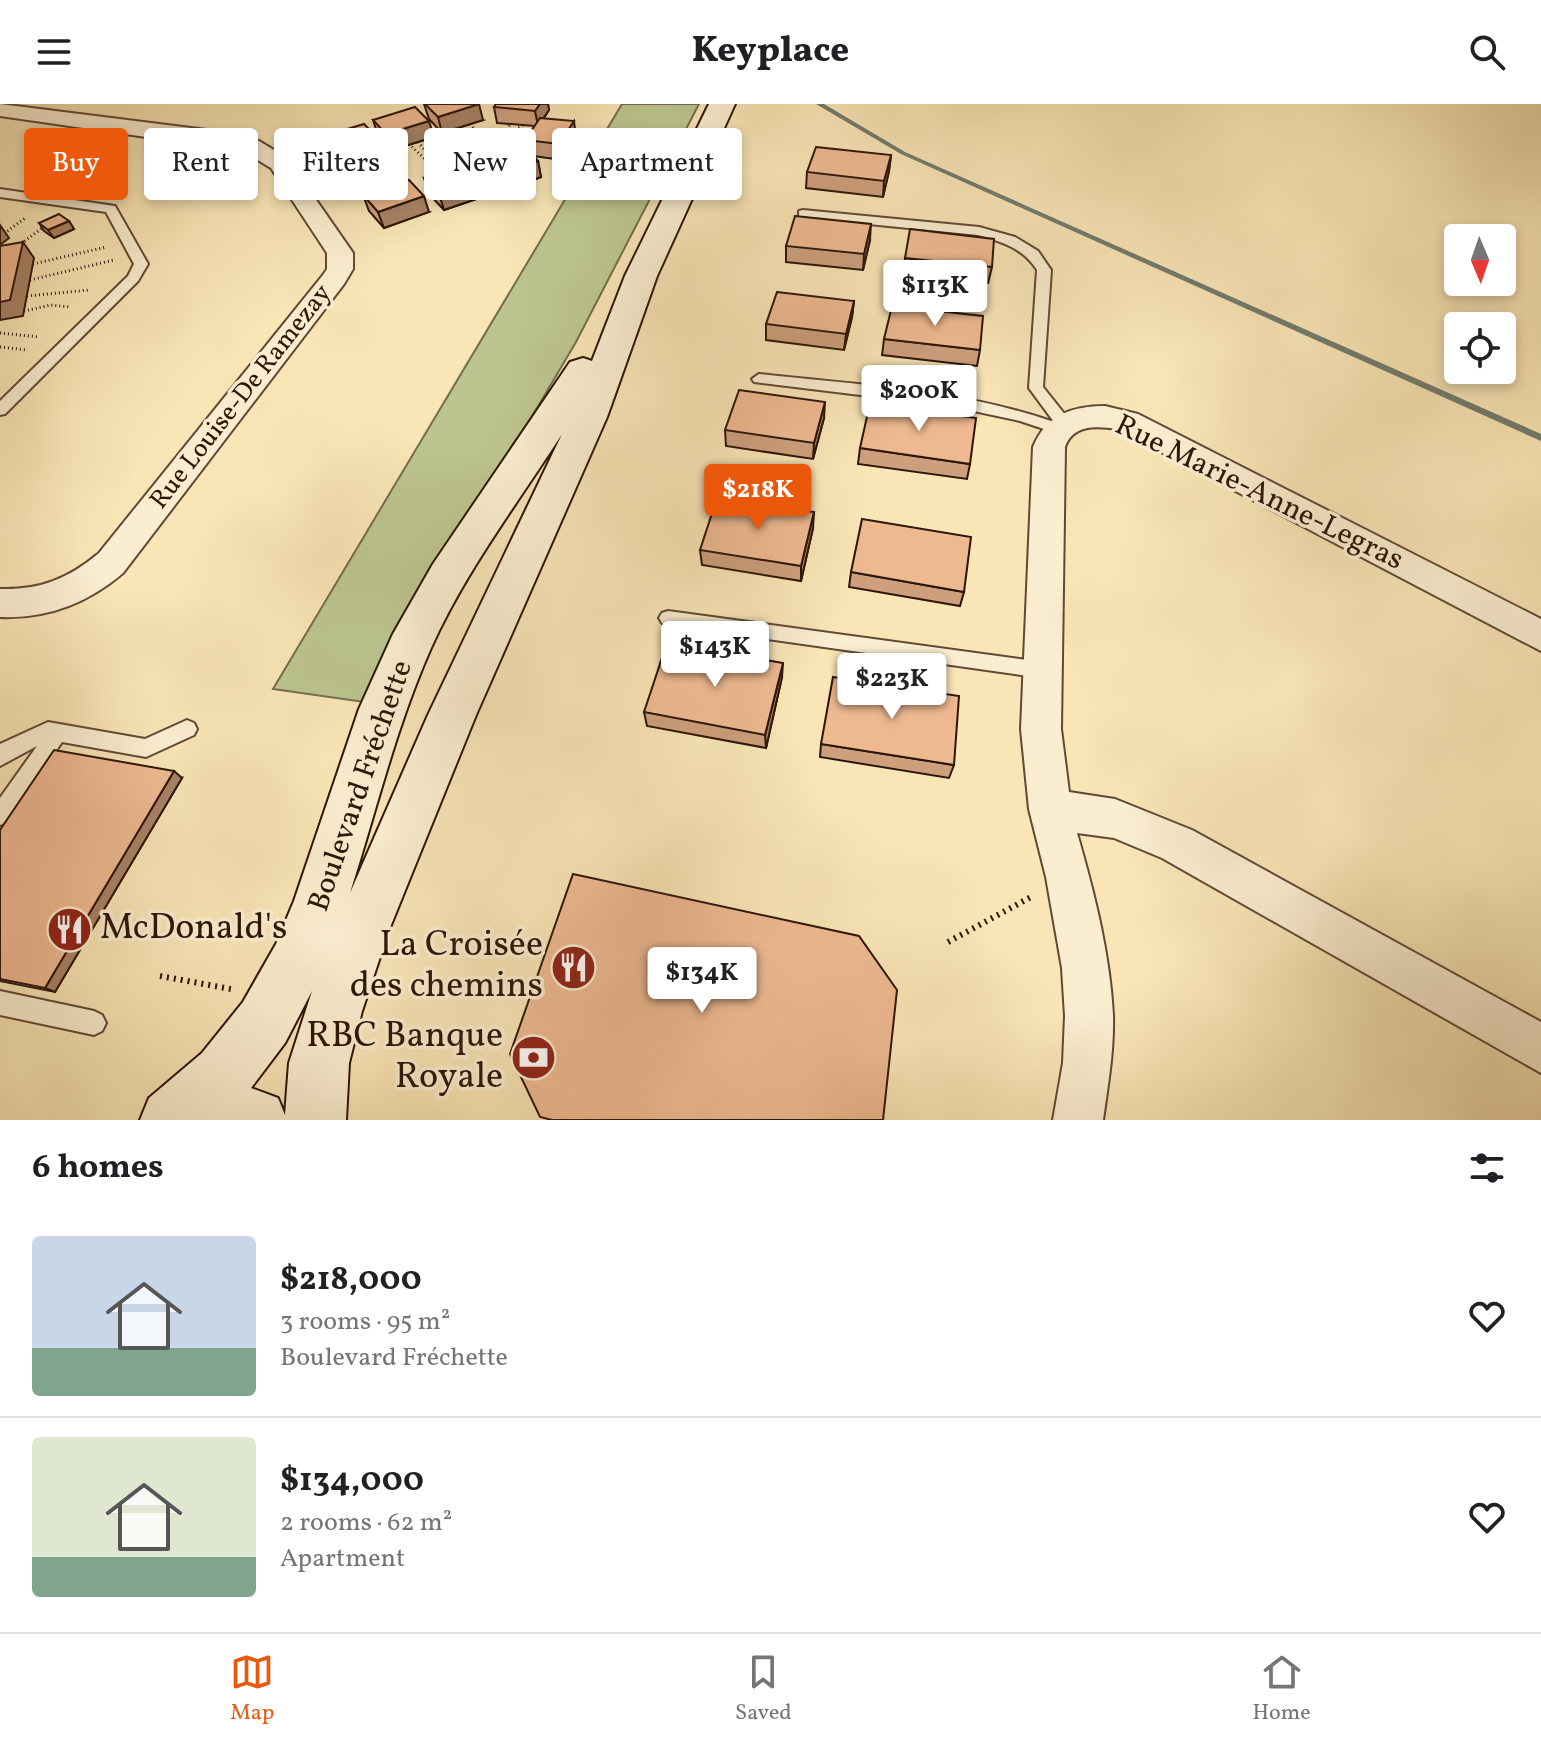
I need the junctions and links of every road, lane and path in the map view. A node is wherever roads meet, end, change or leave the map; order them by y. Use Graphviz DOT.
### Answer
graph roads {
  1 [pos="722,104"];
  2 [pos="0,109"];
  3 [pos="470,124"];
  4 [pos="510,124"];
  5 [pos="523,125"];
  6 [pos="474,128"];
  7 [pos="508,128"];
  8 [pos="518,128"];
  9 [pos="418,142"];
  10 [pos="409,144"];
  11 [pos="424,148"];
  12 [pos="424,158"];
  13 [pos="0,193"];
  14 [pos="74,203"];
  15 [pos="803,214"];
  16 [pos="129,239"];
  17 [pos="15,248"];
  18 [pos="136,253"];
  19 [pos="33,264"];
  20 [pos="641,276"];
  21 [pos="30,280"];
  22 [pos="118,293"];
  23 [pos="27,296"];
  24 [pos="24,311"];
  25 [pos="100,311"];
  26 [pos="0,333"];
  27 [pos="70,341"];
  28 [pos="759,379"];
  29 [pos="0,410"];
  30 [pos="1062,427"];
  31 [pos="0,603"];
  32 [pos="668,618"];
  33 [pos="1541,636"];
  34 [pos="1042,670"];
  35 [pos="187,729"];
  36 [pos="58,732"];
  37 [pos="0,757"];
  38 [pos="1050,809"];
  39 [pos="0,815"];
  40 [pos="1068,877"];
  41 [pos="948,942"];
  42 [pos="160,976"];
  43 [pos="244,991"];
  44 [pos="0,1003"];
  45 [pos="94,1023"];
  46 [pos="1541,1049"];
  47 [pos="171,1120"];
  48 [pos="190,1120"];
  49 [pos="256,1120"];
  50 [pos="315,1120"];
  51 [pos="1078,1120"];
  1 -- 20 [label="main road, Boulevard Fréchette"];
  2 -- 31 [label="street, Rue Louise-De Ramezay"];
  3 -- 6 [label="path"];
  4 -- 7 [label="path"];
  5 -- 8 [label="path"];
  9 -- 11 [label="path"];
  10 -- 12 [label="path"];
  13 -- 14 [label="lane"];
  14 -- 16 [label="lane"];
  14 -- 17 [label="path"];
  15 -- 30 [label="lane"];
  16 -- 18 [label="lane"];
  16 -- 19 [label="path"];
  18 -- 21 [label="path"];
  18 -- 22 [label="lane"];
  20 -- 47 [label="main road, Boulevard Fréchette"];
  20 -- 50 [label="main road, Boulevard Fréchette"];
  22 -- 23 [label="path"];
  22 -- 25 [label="lane"];
  24 -- 25 [label="path"];
  25 -- 27 [label="lane"];
  26 -- 27 [label="path"];
  27 -- 29 [label="lane"];
  28 -- 30 [label="lane"];
  30 -- 33 [label="street, Rue Marie-Anne-Legras"];
  30 -- 34 [label="street"];
  32 -- 34 [label="lane"];
  34 -- 38 [label="street"];
  35 -- 36 [label="lane"];
  36 -- 37 [label="lane"];
  36 -- 39 [label="lane"];
  38 -- 40 [label="street"];
  38 -- 46 [label="street"];
  40 -- 41 [label="path"];
  40 -- 51 [label="street"];
  42 -- 43 [label="path"];
  44 -- 45 [label="lane"];
  48 -- 49 [label="main road"];
}
